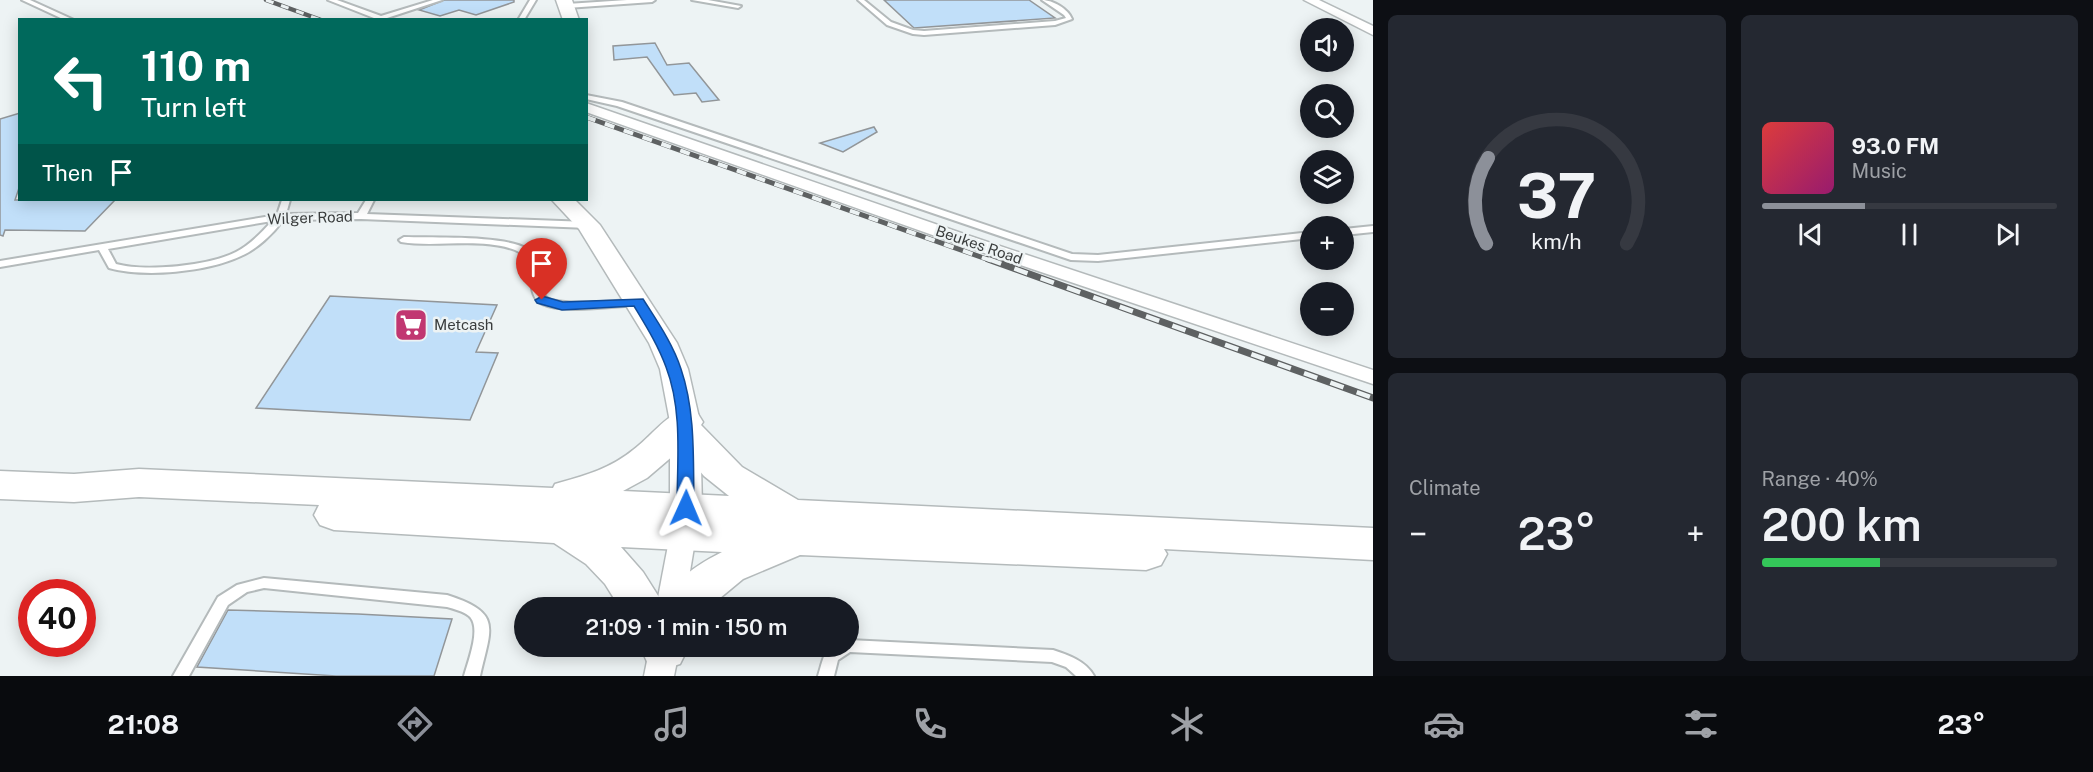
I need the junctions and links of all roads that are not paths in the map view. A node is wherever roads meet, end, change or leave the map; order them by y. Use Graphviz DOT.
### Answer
graph roads {
  1 [pos="25,0"];
  2 [pos="331,0"];
  3 [pos="439,0"];
  4 [pos="533,0"];
  5 [pos="652,0"];
  6 [pos="695,0"];
  7 [pos="861,0"];
  8 [pos="1045,0"];
  9 [pos="1310,0"];
  10 [pos="738,6"];
  11 [pos="567,8"];
  12 [pos="66,18"];
  13 [pos="381,18"];
  14 [pos="387,18"];
  15 [pos="522,18"];
  16 [pos="1373,31"];
  17 [pos="588,97"];
  18 [pos="588,107"];
  19 [pos="286,201"];
  20 [pos="369,201"];
  21 [pos="564,201"];
  22 [pos="361,216"];
  23 [pos="280,217"];
  24 [pos="488,223"];
  25 [pos="588,225"];
  26 [pos="1373,229"];
  27 [pos="1354,231"];
  28 [pos="1300,237"];
  29 [pos="405,240"];
  30 [pos="479,243"];
  31 [pos="102,247"];
  32 [pos="0,264"];
  33 [pos="638,302"];
  34 [pos="1373,377"];
  35 [pos="685,426"];
  36 [pos="0,485"];
  37 [pos="549,514"];
  38 [pos="684,522"];
  39 [pos="798,527"];
  40 [pos="1373,544"];
  41 [pos="1373,564"];
  42 [pos="637,597"];
  43 [pos="672,597"];
  44 [pos="691,597"];
  45 [pos="859,647"];
  46 [pos="832,657"];
  47 [pos="181,676"];
  48 [pos="472,676"];
  49 [pos="826,676"];
  50 [pos="1086,676"];
  1 -- 12 [label="lane"];
  2 -- 13 [label="lane"];
  3 -- 14 [label="lane"];
  4 -- 15 [label="lane"];
  5 -- 11 [label="lane"];
  6 -- 10 [label="lane"];
  7 -- 8 [label="lane"];
  9 -- 16 [label="street"];
  17 -- 28 [label="lane"];
  18 -- 34 [label="street, Beukes Road"];
  19 -- 23 [label="lane"];
  20 -- 22 [label="lane"];
  21 -- 25 [label="street"];
  22 -- 23 [label="lane, Wilger Road"];
  22 -- 24 [label="lane, Wilger Road"];
  23 -- 31 [label="lane, Wilger Road"];
  23 -- 31 [label="lane"];
  24 -- 25 [label="lane, Wilger Road"];
  24 -- 30 [label="lane"];
  25 -- 33 [label="street"];
  26 -- 27 [label="lane"];
  29 -- 30 [label="lane"];
  30 -- 33 [label="lane"];
  31 -- 32 [label="lane, Wilger Road"];
  33 -- 35 [label="street"];
  35 -- 37 [label="highway"];
  35 -- 38 [label="street"];
  35 -- 39 [label="highway"];
  36 -- 37 [label="highway"];
  37 -- 38 [label="highway"];
  37 -- 42 [label="highway"];
  38 -- 39 [label="highway"];
  38 -- 43 [label="street"];
  39 -- 40 [label="highway"];
  39 -- 41 [label="highway"];
  39 -- 44 [label="highway"];
  45 -- 50 [label="lane"];
  46 -- 49 [label="lane"];
  47 -- 48 [label="lane"];
}
